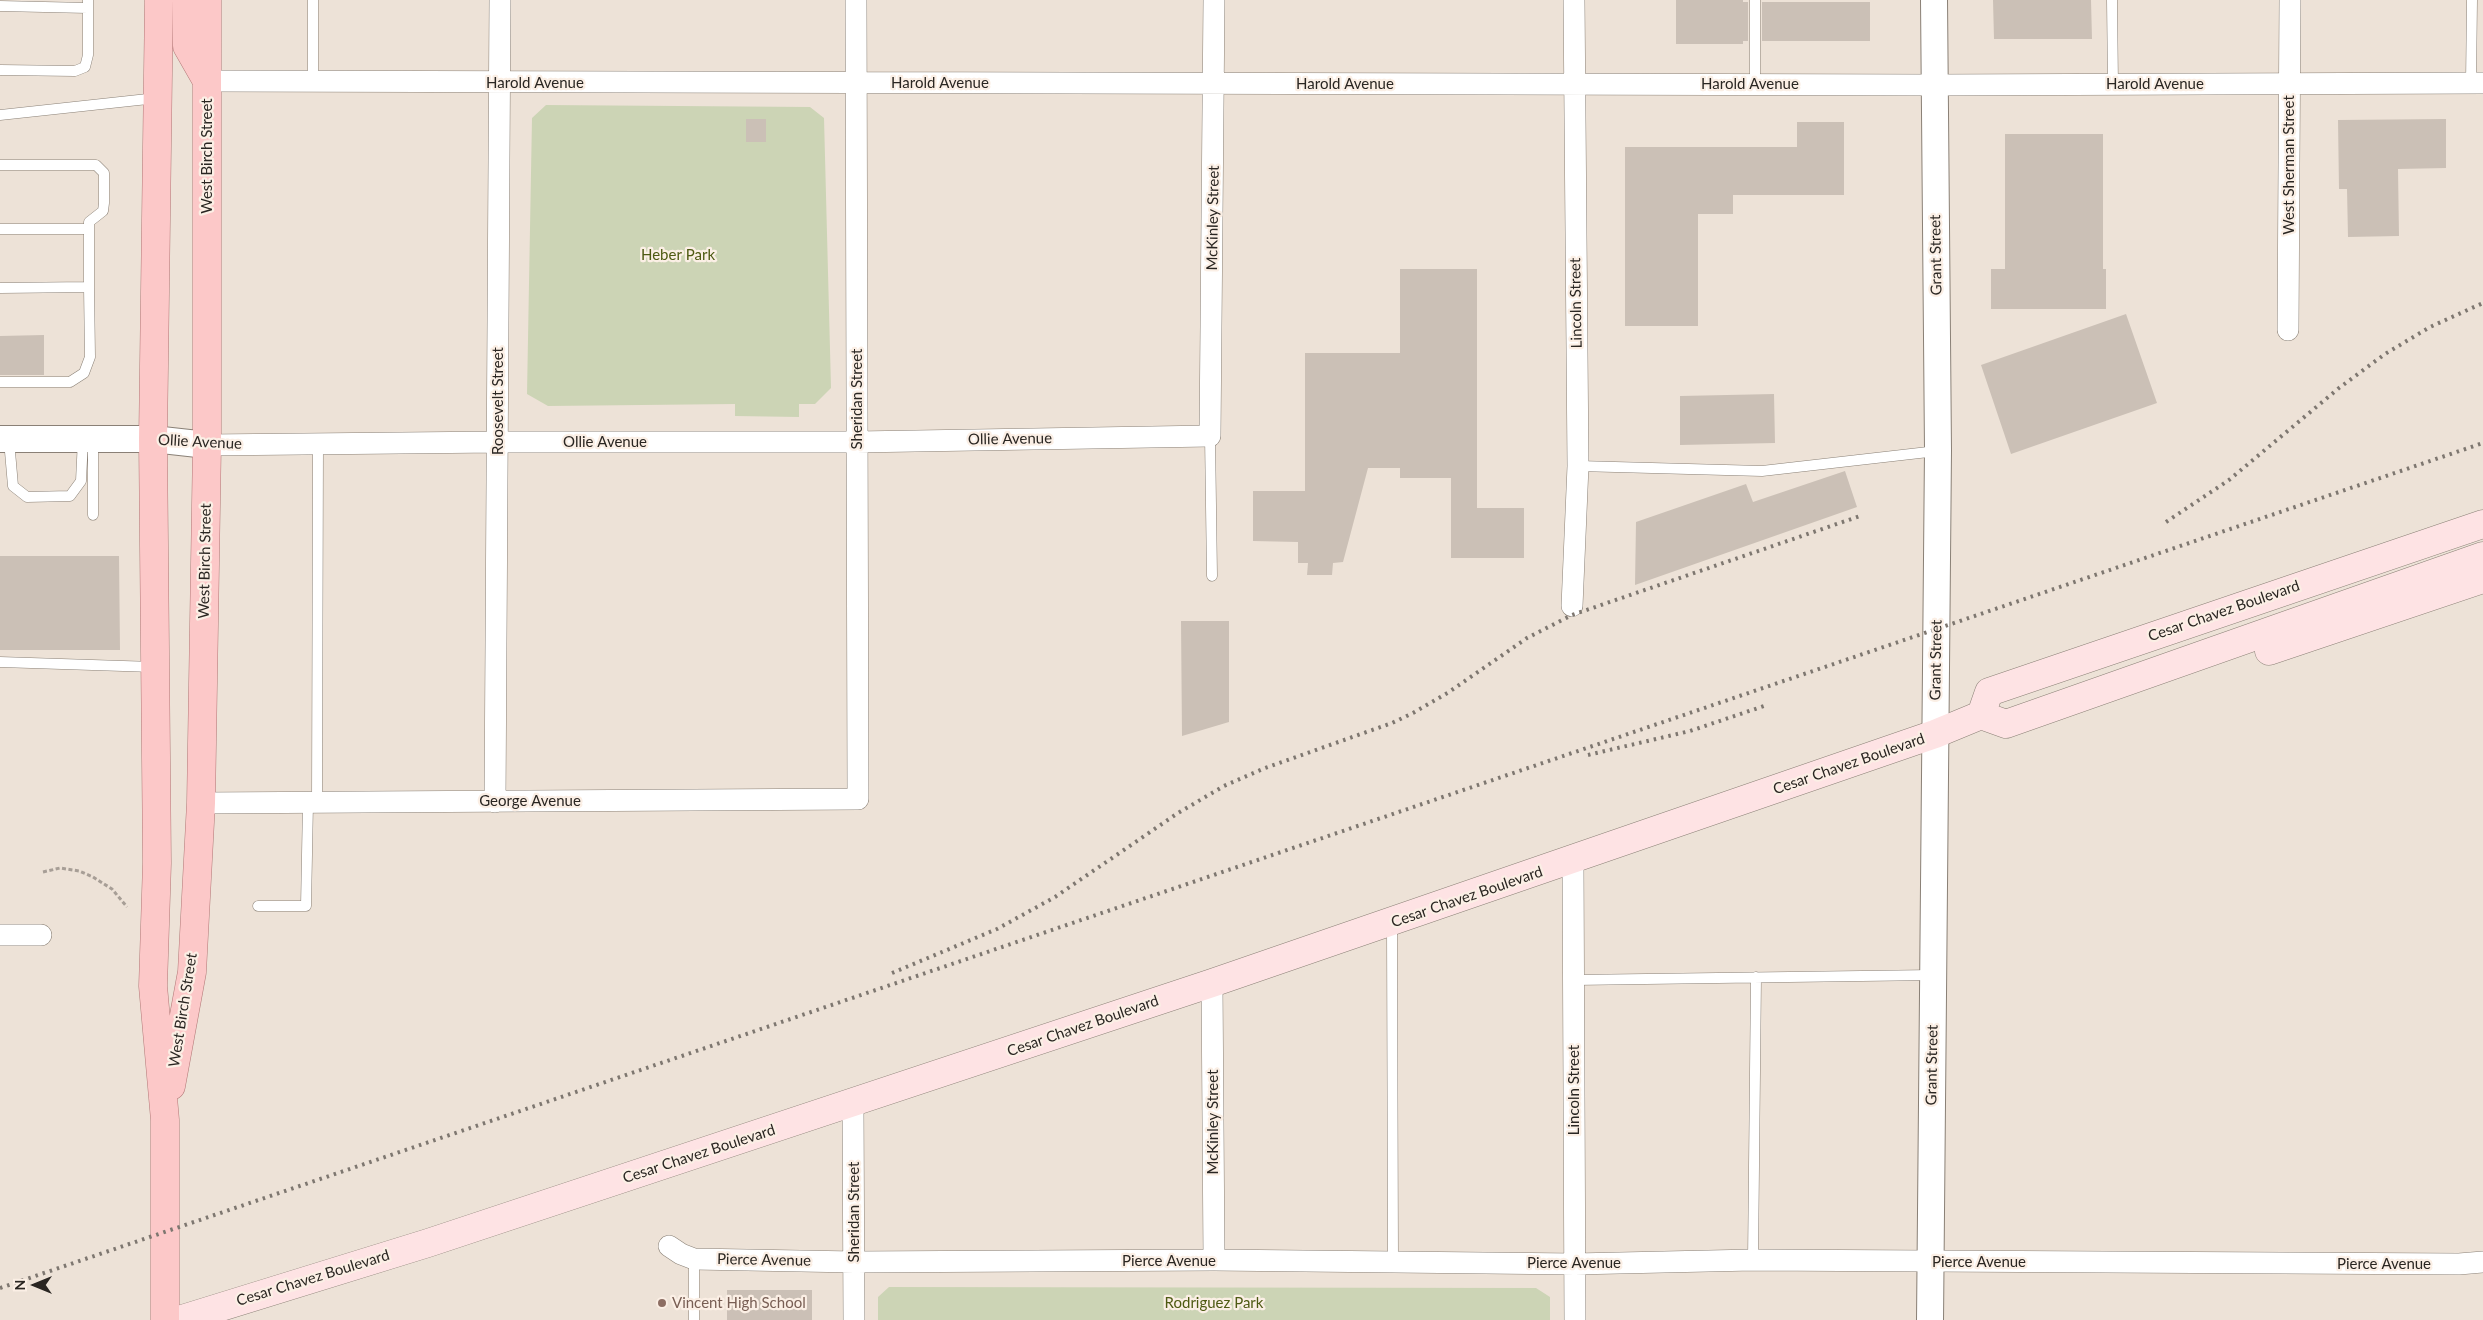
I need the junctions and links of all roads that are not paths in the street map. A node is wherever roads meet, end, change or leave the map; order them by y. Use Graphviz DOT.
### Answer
graph roads {
  1 [pos="159,0"];
  2 [pos="187,0"];
  3 [pos="207,0"];
  4 [pos="313,0"];
  5 [pos="500,0"];
  6 [pos="856,0"];
  7 [pos="1214,0"];
  8 [pos="1574,0"];
  9 [pos="1755,0"];
  10 [pos="1934,0"];
  11 [pos="2112,0"];
  12 [pos="2290,0"];
  13 [pos="2472,0"];
  14 [pos="88,4"];
  15 [pos="0,6"];
  16 [pos="0,70"];
  17 [pos="207,81"];
  18 [pos="313,82"];
  19 [pos="855,82"];
  20 [pos="500,83"];
  21 [pos="1574,83"];
  22 [pos="2290,83"];
  23 [pos="2477,83"];
  24 [pos="1214,84"];
  25 [pos="1755,84"];
  26 [pos="2113,84"];
  27 [pos="1934,85"];
  28 [pos="158,98"];
  29 [pos="0,115"];
  30 [pos="0,165"];
  31 [pos="0,229"];
  32 [pos="89,229"];
  33 [pos="89,287"];
  34 [pos="0,288"];
  35 [pos="2288,330"];
  36 [pos="0,382"];
  37 [pos="1210,436"];
  38 [pos="4,439"];
  39 [pos="88,439"];
  40 [pos="153,439"];
  41 [pos="498,442"];
  42 [pos="857,442"];
  43 [pos="318,444"];
  44 [pos="207,445"];
  45 [pos="1938,450"];
  46 [pos="1578,466"];
  47 [pos="93,515"];
  48 [pos="2483,524"];
  49 [pos="2483,556"];
  50 [pos="1212,576"];
  51 [pos="2483,579"];
  52 [pos="1572,606"];
  53 [pos="0,662"];
  54 [pos="155,667"];
  55 [pos="2167,667"];
  56 [pos="1981,715"];
  57 [pos="1935,734"];
  58 [pos="858,798"];
  59 [pos="495,802"];
  60 [pos="313,803"];
  61 [pos="201,804"];
  62 [pos="1573,860"];
  63 [pos="258,906"];
  64 [pos="1392,922"];
  65 [pos="0,935"];
  66 [pos="41,935"];
  67 [pos="1933,975"];
  68 [pos="1756,977"];
  69 [pos="1574,980"];
  70 [pos="1212,983"];
  71 [pos="853,1104"];
  72 [pos="165,1120"];
  73 [pos="669,1246"];
  74 [pos="694,1259"];
  75 [pos="1214,1260"];
  76 [pos="1753,1260"];
  77 [pos="1930,1261"];
  78 [pos="854,1262"];
  79 [pos="1393,1262"];
  80 [pos="2483,1262"];
  81 [pos="1575,1264"];
  82 [pos="165,1320"];
  83 [pos="179,1320"];
  84 [pos="694,1320"];
  85 [pos="854,1320"];
  86 [pos="1575,1320"];
  87 [pos="1930,1320"];
  1 -- 28 [label="main road, West Birch Street"];
  2 -- 17 [label="main road"];
  3 -- 17 [label="main road, West Birch Street"];
  4 -- 18 [label="lane"];
  5 -- 20 [label="street, Roosevelt Street"];
  6 -- 19 [label="street, Sheridan Street"];
  7 -- 24 [label="street, McKinley Street"];
  8 -- 21 [label="street, Lincoln Street"];
  9 -- 25 [label="lane"];
  10 -- 27 [label="street, Grant Street"];
  11 -- 26 [label="lane"];
  12 -- 22 [label="street, West Sherman Street"];
  13 -- 23 [label="lane"];
  14 -- 15 [label="lane"];
  14 -- 16 [label="lane"];
  17 -- 18 [label="street, Harold Avenue"];
  17 -- 44 [label="main road, West Birch Street"];
  18 -- 20 [label="street, Harold Avenue"];
  19 -- 20 [label="street, Harold Avenue"];
  19 -- 24 [label="street, Harold Avenue"];
  19 -- 42 [label="street, Sheridan Street"];
  20 -- 41 [label="street, Roosevelt Street"];
  21 -- 24 [label="street, Harold Avenue"];
  21 -- 25 [label="street, Harold Avenue"];
  21 -- 46 [label="street, Lincoln Street"];
  22 -- 23 [label="street, Harold Avenue"];
  22 -- 26 [label="street, Harold Avenue"];
  22 -- 35 [label="street, West Sherman Street"];
  24 -- 37 [label="street, McKinley Street"];
  25 -- 27 [label="street, Harold Avenue"];
  26 -- 27 [label="street, Harold Avenue"];
  27 -- 45 [label="street, Grant Street"];
  28 -- 29 [label="lane"];
  28 -- 40 [label="main road, West Birch Street"];
  30 -- 32 [label="lane"];
  31 -- 32 [label="lane"];
  32 -- 33 [label="lane"];
  33 -- 34 [label="lane"];
  33 -- 36 [label="lane"];
  37 -- 42 [label="street, Ollie Avenue"];
  37 -- 50 [label="lane"];
  38 -- 39 [label="street, Ollie Avenue"];
  38 -- 39 [label="lane"];
  39 -- 40 [label="street, Ollie Avenue"];
  39 -- 47 [label="lane"];
  40 -- 44 [label="street, Ollie Avenue"];
  40 -- 54 [label="main road, West Birch Street"];
  41 -- 42 [label="street, Ollie Avenue"];
  41 -- 43 [label="street, Ollie Avenue"];
  41 -- 59 [label="street, Roosevelt Street"];
  42 -- 58 [label="street, Sheridan Street"];
  43 -- 44 [label="street, Ollie Avenue"];
  43 -- 60 [label="lane"];
  44 -- 61 [label="main road, West Birch Street"];
  45 -- 46 [label="lane"];
  45 -- 57 [label="street, Grant Street"];
  46 -- 52 [label="street, Lincoln Street"];
  48 -- 56 [label="main road, Cesar Chavez Boulevard"];
  49 -- 55 [label="main road"];
  51 -- 55 [label="main road"];
  53 -- 54 [label="lane"];
  54 -- 72 [label="main road, West Birch Street"];
  55 -- 56 [label="main road"];
  56 -- 57 [label="main road, Cesar Chavez Boulevard"];
  57 -- 62 [label="main road, Cesar Chavez Boulevard"];
  57 -- 67 [label="street, Grant Street"];
  58 -- 59 [label="street, George Avenue"];
  59 -- 60 [label="street, George Avenue"];
  60 -- 61 [label="street, George Avenue"];
  60 -- 63 [label="lane"];
  61 -- 72 [label="main road, West Birch Street"];
  62 -- 64 [label="main road, Cesar Chavez Boulevard"];
  62 -- 69 [label="street, Lincoln Street"];
  64 -- 70 [label="main road, Cesar Chavez Boulevard"];
  64 -- 79 [label="lane"];
  65 -- 66 [label="street"];
  67 -- 68 [label="lane"];
  67 -- 77 [label="street, Grant Street"];
  68 -- 69 [label="lane"];
  68 -- 76 [label="lane"];
  69 -- 81 [label="street, Lincoln Street"];
  70 -- 71 [label="main road, Cesar Chavez Boulevard"];
  70 -- 75 [label="street, McKinley Street"];
  71 -- 78 [label="street, Sheridan Street"];
  71 -- 83 [label="main road, Cesar Chavez Boulevard"];
  72 -- 82 [label="main road, West Birch Street"];
  73 -- 74 [label="street, Pierce Avenue"];
  74 -- 78 [label="street, Pierce Avenue"];
  74 -- 84 [label="lane"];
  75 -- 78 [label="street, Pierce Avenue"];
  75 -- 79 [label="street, Pierce Avenue"];
  76 -- 77 [label="street, Pierce Avenue"];
  76 -- 81 [label="street, Pierce Avenue"];
  77 -- 80 [label="street, Pierce Avenue"];
  77 -- 87 [label="street, Grant Street"];
  78 -- 85 [label="street, Sheridan Street"];
  79 -- 81 [label="street, Pierce Avenue"];
  81 -- 86 [label="street, Lincoln Street"];
}
